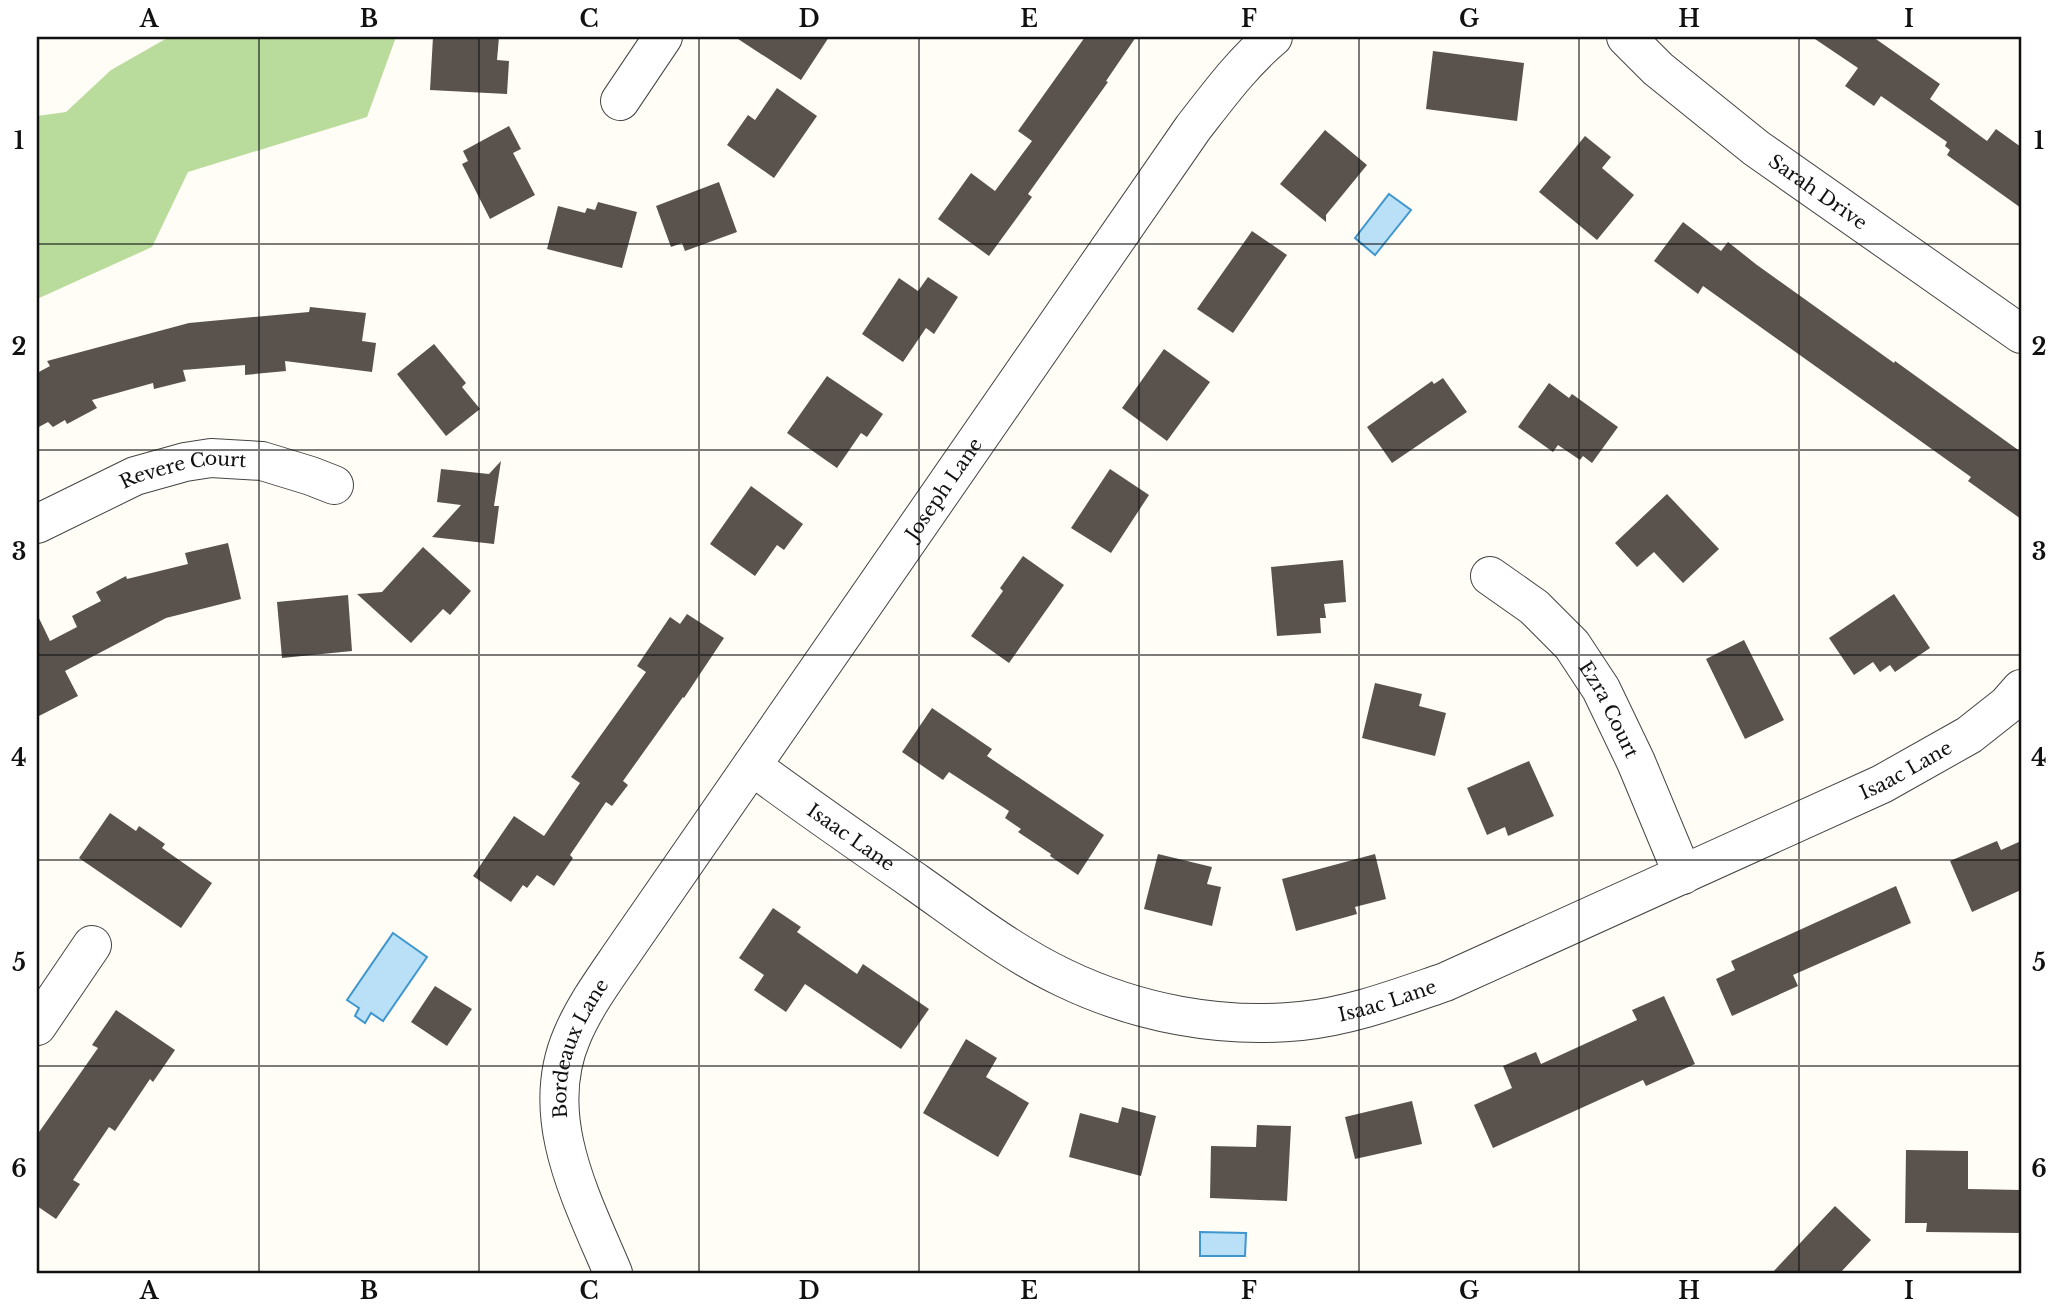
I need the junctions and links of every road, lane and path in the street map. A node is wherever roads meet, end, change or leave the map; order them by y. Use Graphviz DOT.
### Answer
graph roads {
  1 [pos="663,37"];
  2 [pos="1273,37"];
  3 [pos="1626,37"];
  4 [pos="620,101"];
  5 [pos="2021,334"];
  6 [pos="334,485"];
  7 [pos="37,524"];
  8 [pos="1490,576"];
  9 [pos="2021,689"];
  10 [pos="752,766"];
  11 [pos="1683,875"];
  12 [pos="92,945"];
  13 [pos="625,949"];
  14 [pos="37,1026"];
  15 [pos="613,1273"];
  1 -- 4 [label="street"];
  2 -- 10 [label="street, Joseph Lane"];
  3 -- 5 [label="street, Sarah Drive"];
  6 -- 7 [label="street, Revere Court"];
  8 -- 11 [label="street, Ezra Court"];
  9 -- 11 [label="street, Isaac Lane"];
  10 -- 11 [label="street, Isaac Lane"];
  10 -- 13 [label="street, Joseph Lane"];
  12 -- 14 [label="street"];
  13 -- 15 [label="street, Bordeaux Lane"];
}
